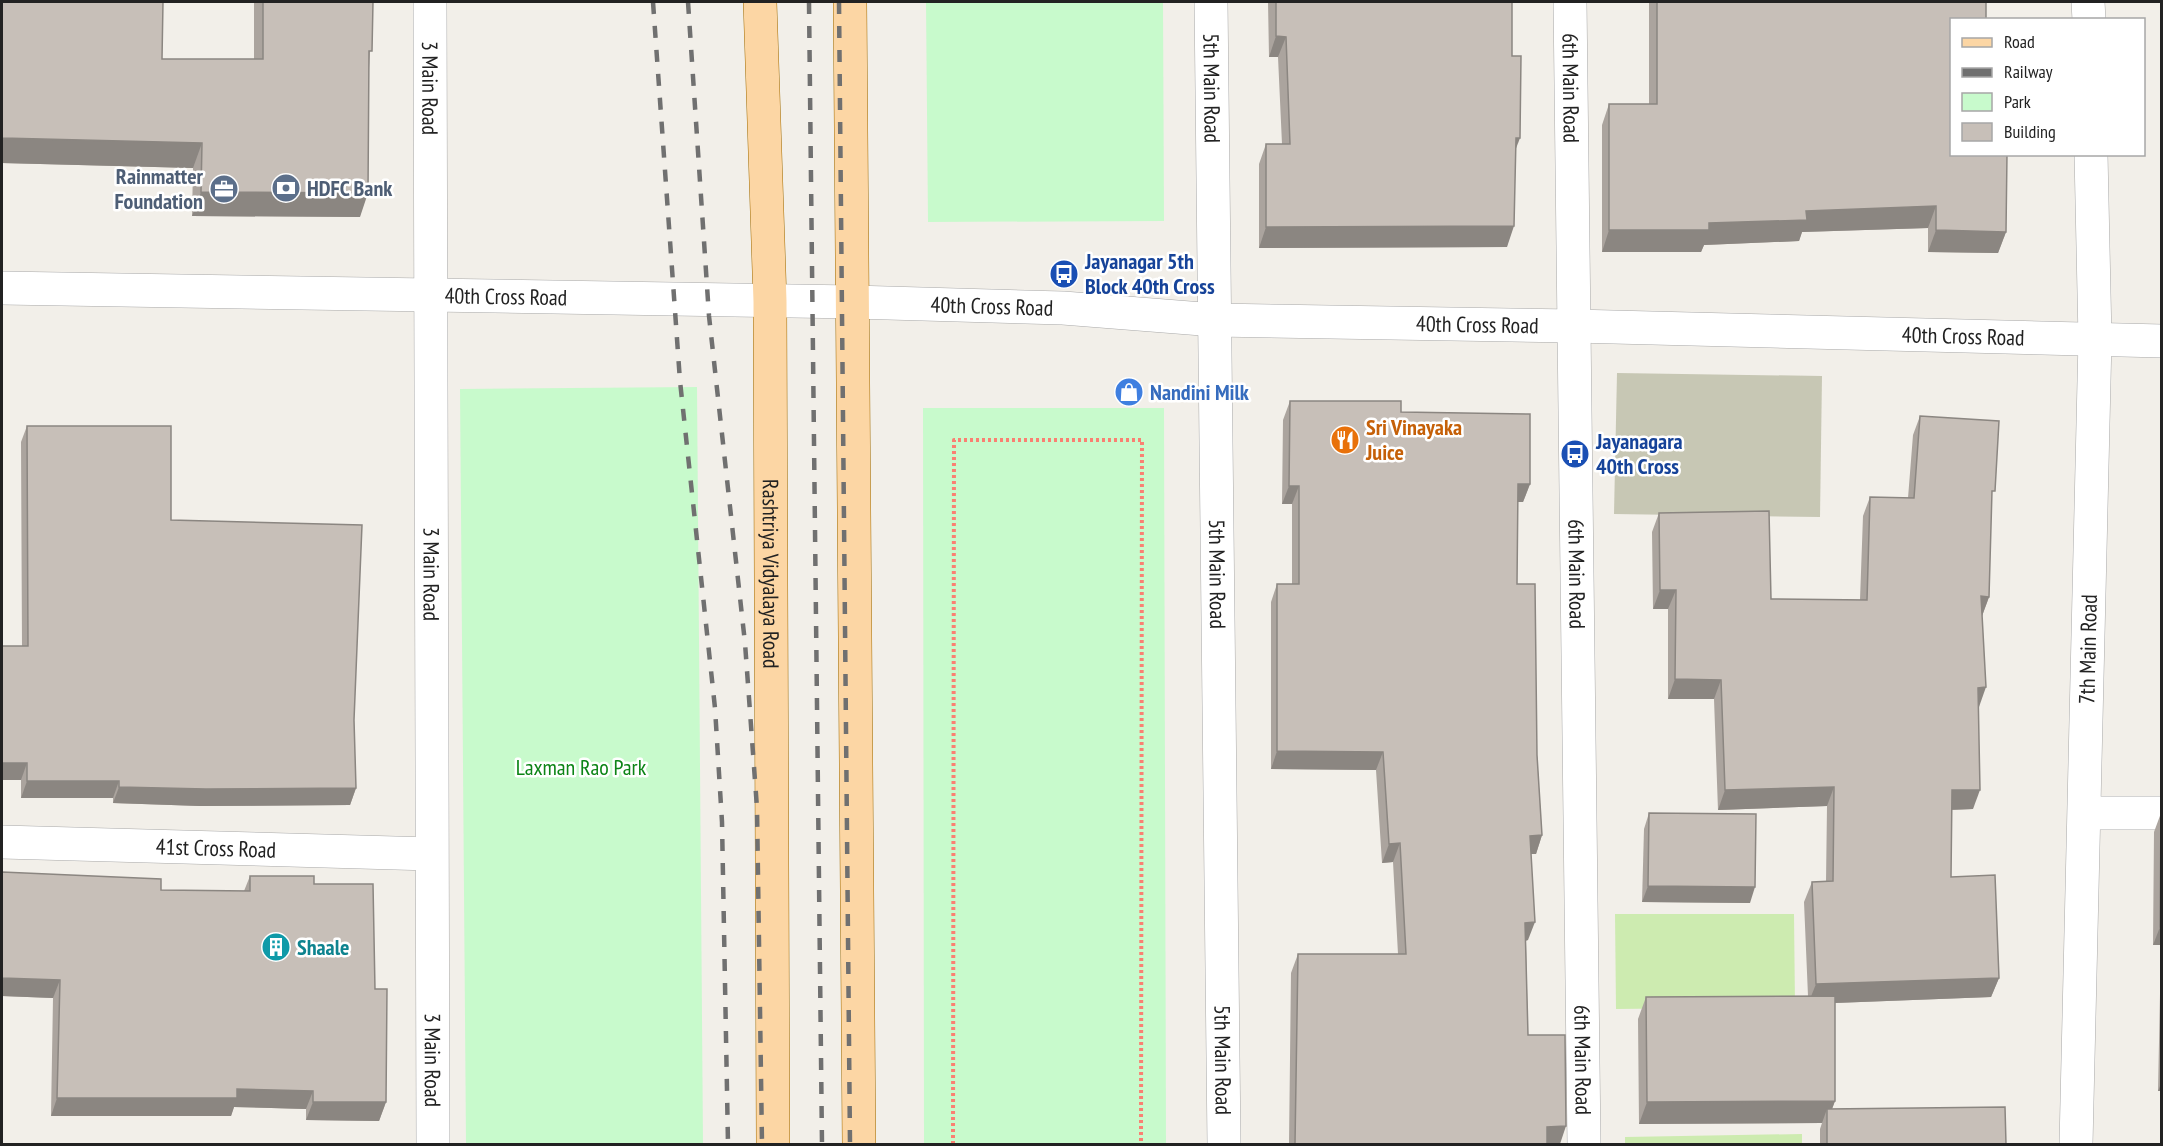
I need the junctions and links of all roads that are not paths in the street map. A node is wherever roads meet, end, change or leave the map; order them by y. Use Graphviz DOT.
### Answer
graph roads {
  1 [pos="430,2"];
  2 [pos="759,2"];
  3 [pos="850,2"];
  4 [pos="1211,2"];
  5 [pos="1570,2"];
  6 [pos="2088,2"];
  7 [pos="2089,18"];
  8 [pos="2091,156"];
  9 [pos="2,288"];
  10 [pos="431,296"];
  11 [pos="770,301"];
  12 [pos="853,302"];
  13 [pos="1215,320"];
  14 [pos="1574,326"];
  15 [pos="2095,339"];
  16 [pos="2162,341"];
  17 [pos="2085,813"];
  18 [pos="2162,813"];
  19 [pos="2,843"];
  20 [pos="431,854"];
  21 [pos="433,1144"];
  22 [pos="773,1144"];
  23 [pos="859,1144"];
  24 [pos="1224,1144"];
  25 [pos="1584,1144"];
  26 [pos="2076,1144"];
  1 -- 10 [label="street, 3 Main Road"];
  2 -- 11 [label="main road, Rashtriya Vidyalaya Road"];
  3 -- 12 [label="main road"];
  4 -- 13 [label="street, 5th Main Road"];
  5 -- 14 [label="street, 6th Main Road"];
  6 -- 7 [label="street"];
  8 -- 15 [label="street, 7th Main Road"];
  9 -- 10 [label="street, 40th Cross Road"];
  10 -- 11 [label="street, 40th Cross Road"];
  10 -- 20 [label="street, 3 Main Road"];
  11 -- 12 [label="street, 40th Cross Road"];
  11 -- 22 [label="main road, Rashtriya Vidyalaya Road"];
  12 -- 13 [label="street, 40th Cross Road"];
  12 -- 23 [label="main road"];
  13 -- 14 [label="street, 40th Cross Road"];
  13 -- 24 [label="street, 5th Main Road"];
  14 -- 15 [label="street, 40th Cross Road"];
  14 -- 25 [label="street, 6th Main Road"];
  15 -- 16 [label="street, 40th Cross Road"];
  15 -- 17 [label="street, 7th Main Road"];
  17 -- 18 [label="street"];
  17 -- 26 [label="street, 7th Main Road"];
  19 -- 20 [label="street, 41st Cross Road"];
  20 -- 21 [label="street, 3 Main Road"];
}
